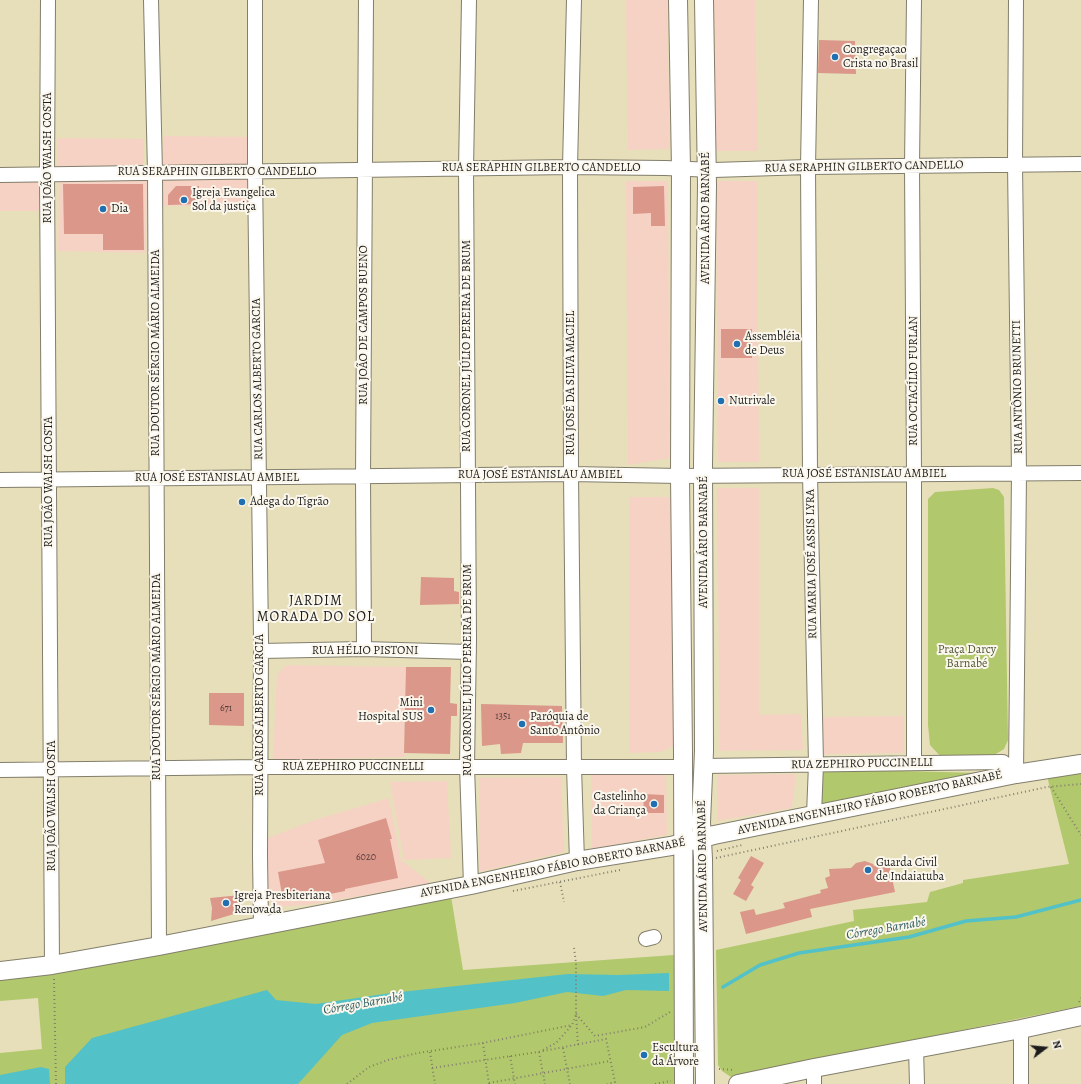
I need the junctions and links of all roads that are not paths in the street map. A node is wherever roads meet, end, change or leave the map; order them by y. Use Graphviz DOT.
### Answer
graph roads {
  1 [pos="48,0"];
  2 [pos="151,0"];
  3 [pos="255,0"];
  4 [pos="366,0"];
  5 [pos="468,0"];
  6 [pos="574,0"];
  7 [pos="678,0"];
  8 [pos="704,0"];
  9 [pos="811,0"];
  10 [pos="914,0"];
  11 [pos="1016,0"];
  12 [pos="1015,164"];
  13 [pos="1081,164"];
  14 [pos="808,166"];
  15 [pos="912,166"];
  16 [pos="570,167"];
  17 [pos="466,169"];
  18 [pos="681,169"];
  19 [pos="706,169"];
  20 [pos="364,170"];
  21 [pos="255,171"];
  22 [pos="155,172"];
  23 [pos="47,174"];
  24 [pos="0,175"];
  25 [pos="1019,473"];
  26 [pos="1081,473"];
  27 [pos="571,474"];
  28 [pos="810,474"];
  29 [pos="914,474"];
  30 [pos="703,475"];
  31 [pos="468,476"];
  32 [pos="680,476"];
  33 [pos="363,477"];
  34 [pos="49,478"];
  35 [pos="259,478"];
  36 [pos="156,479"];
  37 [pos="0,480"];
  38 [pos="364,649"];
  39 [pos="261,651"];
  40 [pos="468,652"];
  41 [pos="914,763"];
  42 [pos="816,764"];
  43 [pos="1081,764"];
  44 [pos="467,766"];
  45 [pos="703,766"];
  46 [pos="260,767"];
  47 [pos="574,767"];
  48 [pos="683,767"];
  49 [pos="157,768"];
  50 [pos="51,769"];
  51 [pos="0,770"];
  52 [pos="1016,774"];
  53 [pos="814,815"];
  54 [pos="701,838"];
  55 [pos="683,843"];
  56 [pos="577,861"];
  57 [pos="471,885"];
  58 [pos="261,926"];
  59 [pos="159,946"];
  60 [pos="0,971"];
  61 [pos="53,972"];
  62 [pos="1080,1009"];
  63 [pos="1021,1029"];
  64 [pos="916,1048"];
  65 [pos="814,1076"];
  66 [pos="678,1082"];
  67 [pos="705,1084"];
  68 [pos="738,1084"];
  69 [pos="917,1084"];
  70 [pos="1022,1084"];
  1 -- 23 [label="street, RUA JOÃO WALSH COSTA"];
  2 -- 22 [label="street, RUA DOUTOR SÉRGIO MÁRIO ALMEIDA"];
  3 -- 21 [label="street, RUA CARLOS ALBERTO GARCIA"];
  4 -- 20 [label="street, RUA JOÃO DE CAMPOS BUENO"];
  5 -- 17 [label="street, RUA CORONEL JÚLIO PEREIRA DE BRUM"];
  6 -- 16 [label="street, RUA JOSÉ DA SILVA MACIEL"];
  7 -- 18 [label="main road, AVENIDA ÁRIO BARNABÉ"];
  8 -- 19 [label="main road, AVENIDA ÁRIO BARNABÉ"];
  9 -- 14 [label="street, RUA MARIA JOSÉ ASSIS LYRA"];
  10 -- 15 [label="street, RUA OCTACÍLIO FURLAN"];
  11 -- 12 [label="street, RUA ANTÔNIO BRUNETTI"];
  12 -- 13 [label="street, RUA SERAPHIN GILBERTO CANDELLO"];
  12 -- 15 [label="street, RUA SERAPHIN GILBERTO CANDELLO"];
  12 -- 25 [label="street, RUA ANTÔNIO BRUNETTI"];
  14 -- 15 [label="street, RUA SERAPHIN GILBERTO CANDELLO"];
  14 -- 19 [label="street, RUA SERAPHIN GILBERTO CANDELLO"];
  14 -- 28 [label="street, RUA MARIA JOSÉ ASSIS LYRA"];
  15 -- 29 [label="street, RUA OCTACÍLIO FURLAN"];
  16 -- 17 [label="street, RUA SERAPHIN GILBERTO CANDELLO"];
  16 -- 18 [label="street, RUA SERAPHIN GILBERTO CANDELLO"];
  16 -- 27 [label="street, RUA JOSÉ DA SILVA MACIEL"];
  17 -- 20 [label="street, RUA SERAPHIN GILBERTO CANDELLO"];
  17 -- 31 [label="street, RUA CORONEL JÚLIO PEREIRA DE BRUM"];
  18 -- 19 [label="street, RUA SERAPHIN GILBERTO CANDELLO"];
  18 -- 32 [label="main road, AVENIDA ÁRIO BARNABÉ"];
  19 -- 30 [label="main road, AVENIDA ÁRIO BARNABÉ"];
  20 -- 21 [label="street, RUA SERAPHIN GILBERTO CANDELLO"];
  20 -- 33 [label="street, RUA JOÃO DE CAMPOS BUENO"];
  21 -- 22 [label="street, RUA SERAPHIN GILBERTO CANDELLO"];
  21 -- 35 [label="street, RUA CARLOS ALBERTO GARCIA"];
  22 -- 23 [label="street, RUA SERAPHIN GILBERTO CANDELLO"];
  22 -- 36 [label="street, RUA DOUTOR SÉRGIO MÁRIO ALMEIDA"];
  23 -- 24 [label="street, RUA SERAPHIN GILBERTO CANDELLO"];
  23 -- 34 [label="street, RUA JOÃO WALSH COSTA"];
  25 -- 26 [label="street, RUA JOSÉ ESTANISLAU AMBIEL"];
  25 -- 29 [label="street, RUA JOSÉ ESTANISLAU AMBIEL"];
  25 -- 52 [label="street, RUA ANTÔNIO BRUNETTI"];
  27 -- 31 [label="street, RUA JOSÉ ESTANISLAU AMBIEL"];
  27 -- 32 [label="street, RUA JOSÉ ESTANISLAU AMBIEL"];
  27 -- 47 [label="street, RUA JOSÉ DA SILVA MACIEL"];
  28 -- 29 [label="street, RUA JOSÉ ESTANISLAU AMBIEL"];
  28 -- 30 [label="street, RUA JOSÉ ESTANISLAU AMBIEL"];
  28 -- 42 [label="street, RUA MARIA JOSÉ ASSIS LYRA"];
  29 -- 41 [label="street, RUA OCTACÍLIO FURLAN"];
  30 -- 32 [label="street, RUA JOSÉ ESTANISLAU AMBIEL"];
  30 -- 45 [label="main road, AVENIDA ÁRIO BARNABÉ"];
  31 -- 33 [label="street, RUA JOSÉ ESTANISLAU AMBIEL"];
  31 -- 40 [label="street, RUA CORONEL JÚLIO PEREIRA DE BRUM"];
  32 -- 48 [label="main road, AVENIDA ÁRIO BARNABÉ"];
  33 -- 35 [label="street, RUA JOSÉ ESTANISLAU AMBIEL"];
  33 -- 38 [label="street, RUA JOÃO DE CAMPOS BUENO"];
  34 -- 36 [label="street, RUA JOSÉ ESTANISLAU AMBIEL"];
  34 -- 37 [label="street, RUA JOSÉ ESTANISLAU AMBIEL"];
  34 -- 50 [label="street, RUA JOÃO WALSH COSTA"];
  35 -- 36 [label="street, RUA JOSÉ ESTANISLAU AMBIEL"];
  35 -- 39 [label="street, RUA CARLOS ALBERTO GARCIA"];
  36 -- 49 [label="street, RUA DOUTOR SÉRGIO MÁRIO ALMEIDA"];
  38 -- 39 [label="street, RUA HÉLIO PISTONI"];
  38 -- 40 [label="street, RUA HÉLIO PISTONI"];
  39 -- 46 [label="street, RUA CARLOS ALBERTO GARCIA"];
  40 -- 44 [label="street, RUA CORONEL JÚLIO PEREIRA DE BRUM"];
  41 -- 42 [label="street, RUA ZEPHIRO PUCCINELLI"];
  41 -- 52 [label="street, RUA ZEPHIRO PUCCINELLI"];
  42 -- 45 [label="street, RUA ZEPHIRO PUCCINELLI"];
  42 -- 53 [label="street, RUA MARIA JOSÉ ASSIS LYRA"];
  43 -- 52 [label="main road, AVENIDA ENGENHEIRO FÁBIO ROBERTO BARNABÉ"];
  44 -- 46 [label="street, RUA ZEPHIRO PUCCINELLI"];
  44 -- 47 [label="street, RUA ZEPHIRO PUCCINELLI"];
  44 -- 57 [label="street, RUA CORONEL JÚLIO PEREIRA DE BRUM"];
  45 -- 54 [label="main road, AVENIDA ÁRIO BARNABÉ"];
  46 -- 49 [label="street, RUA ZEPHIRO PUCCINELLI"];
  46 -- 58 [label="street, RUA CARLOS ALBERTO GARCIA"];
  47 -- 48 [label="street, RUA ZEPHIRO PUCCINELLI"];
  47 -- 56 [label="street, RUA JOSÉ DA SILVA MACIEL"];
  48 -- 55 [label="main road, AVENIDA ÁRIO BARNABÉ"];
  49 -- 50 [label="street, RUA ZEPHIRO PUCCINELLI"];
  49 -- 59 [label="street, RUA DOUTOR SÉRGIO MÁRIO ALMEIDA"];
  50 -- 51 [label="street, RUA ZEPHIRO PUCCINELLI"];
  50 -- 61 [label="street, RUA JOÃO WALSH COSTA"];
  52 -- 53 [label="main road, AVENIDA ENGENHEIRO FÁBIO ROBERTO BARNABÉ"];
  53 -- 54 [label="main road, AVENIDA ENGENHEIRO FÁBIO ROBERTO BARNABÉ"];
  54 -- 55 [label="main road, AVENIDA ENGENHEIRO FÁBIO ROBERTO BARNABÉ"];
  54 -- 67 [label="main road, AVENIDA ÁRIO BARNABÉ"];
  55 -- 56 [label="main road, AVENIDA ENGENHEIRO FÁBIO ROBERTO BARNABÉ"];
  55 -- 66 [label="main road, AVENIDA ÁRIO BARNABÉ"];
  56 -- 57 [label="main road, AVENIDA ENGENHEIRO FÁBIO ROBERTO BARNABÉ"];
  57 -- 58 [label="main road, AVENIDA ENGENHEIRO FÁBIO ROBERTO BARNABÉ"];
  58 -- 59 [label="main road, AVENIDA ENGENHEIRO FÁBIO ROBERTO BARNABÉ"];
  59 -- 61 [label="main road, AVENIDA ENGENHEIRO FÁBIO ROBERTO BARNABÉ"];
  60 -- 61 [label="main road, AVENIDA ENGENHEIRO FÁBIO ROBERTO BARNABÉ"];
  62 -- 63 [label="main road"];
  63 -- 64 [label="main road"];
  63 -- 70 [label="street"];
  64 -- 65 [label="main road"];
  64 -- 69 [label="street"];
  65 -- 68 [label="main road"];
}
